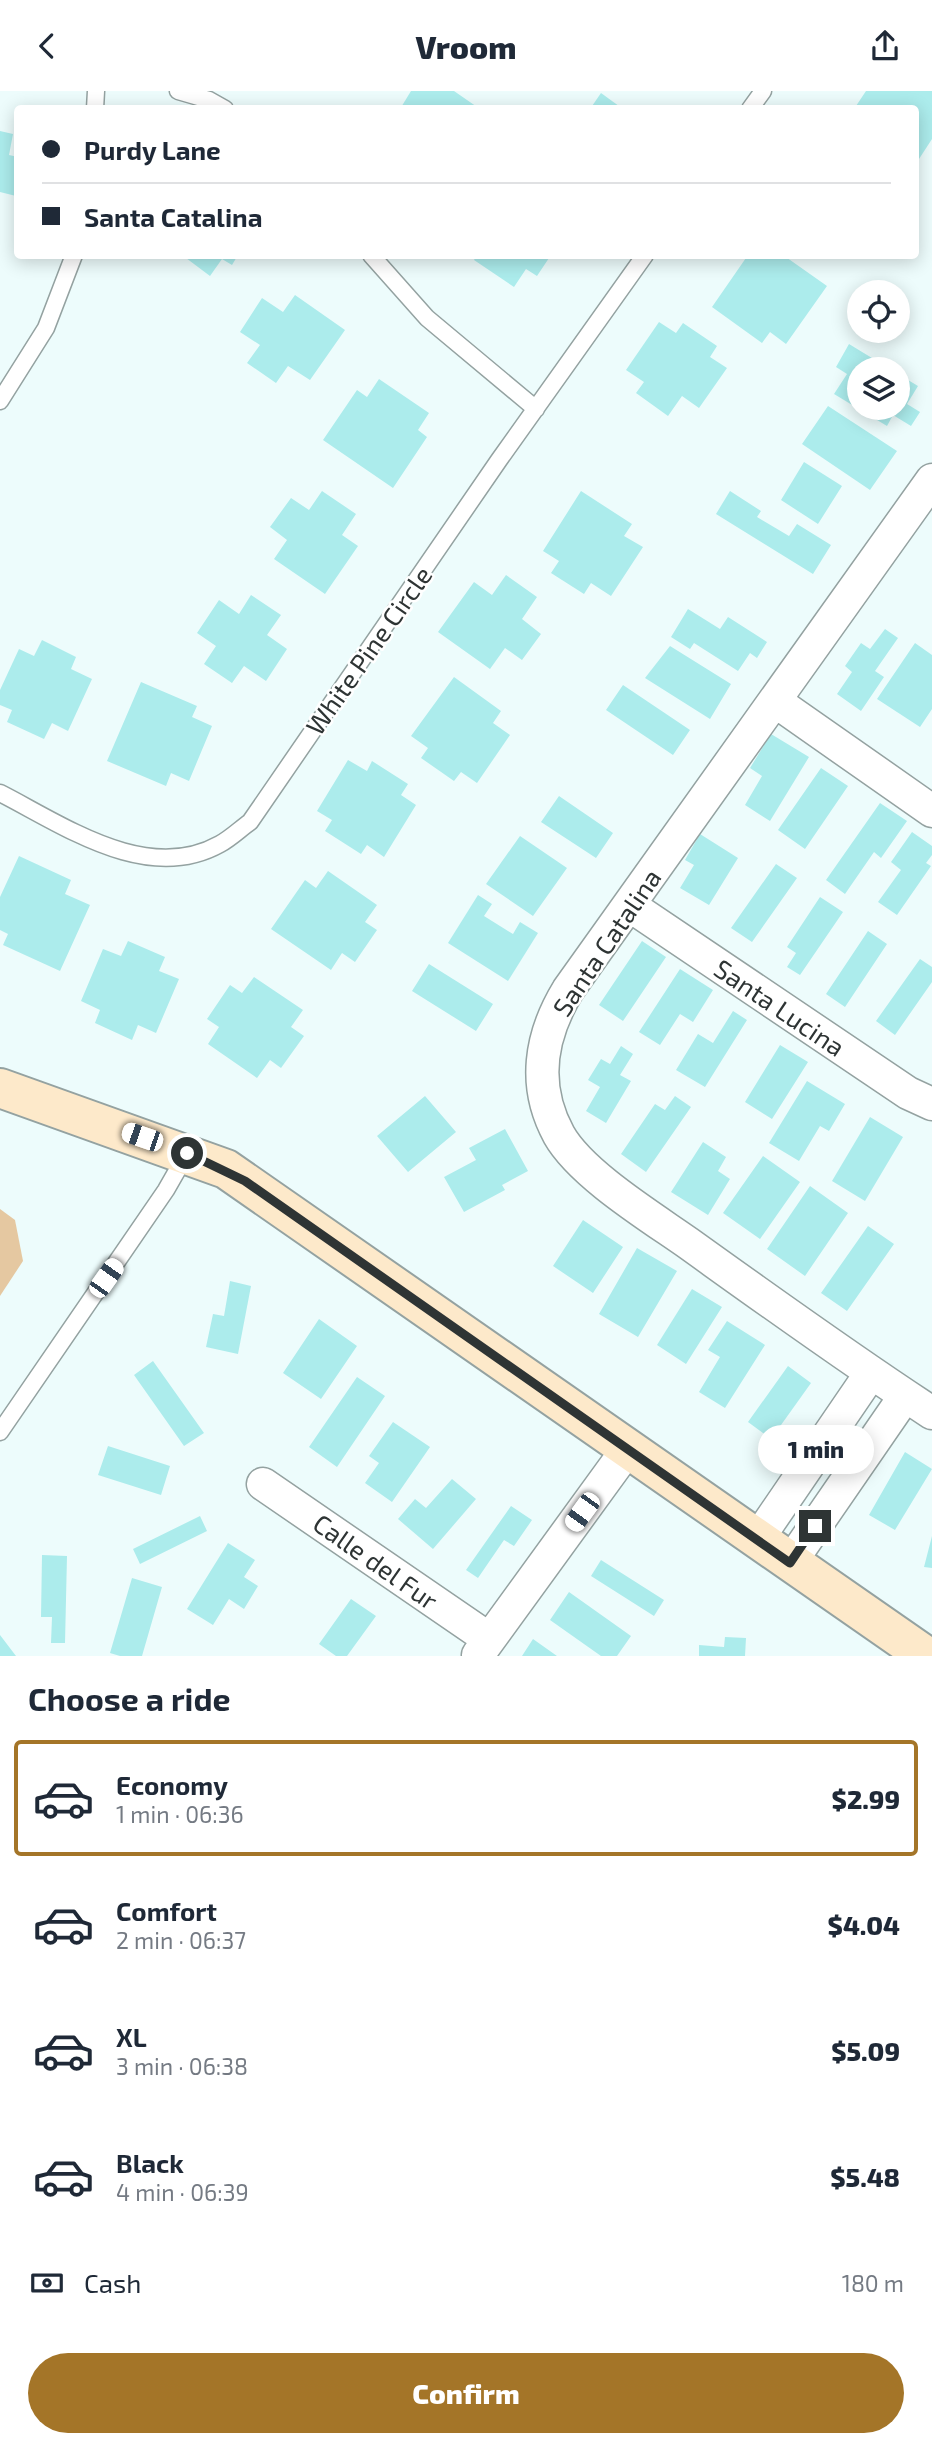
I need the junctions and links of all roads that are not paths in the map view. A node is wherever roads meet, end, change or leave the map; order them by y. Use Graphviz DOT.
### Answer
graph roads {
  1 [pos="178,91"];
  2 [pos="218,105"];
  3 [pos="72,259"];
  4 [pos="375,259"];
  5 [pos="642,259"];
  6 [pos="0,401"];
  7 [pos="536,408"];
  8 [pos="932,480"];
  9 [pos="775,701"];
  10 [pos="0,793"];
  11 [pos="932,811"];
  12 [pos="629,905"];
  13 [pos="0,1088"];
  14 [pos="932,1104"];
  15 [pos="187,1153"];
  16 [pos="871,1373"];
  17 [pos="905,1395"];
  18 [pos="932,1413"];
  19 [pos="0,1432"];
  20 [pos="627,1450"];
  21 [pos="264,1483"];
  22 [pos="757,1540"];
  23 [pos="790,1563"];
  24 [pos="483,1648"];
  25 [pos="926,1656"];
  1 -- 2 [label="lane"];
  3 -- 6 [label="lane"];
  4 -- 7 [label="lane"];
  5 -- 7 [label="lane, White Pine Circle"];
  7 -- 10 [label="lane, White Pine Circle"];
  8 -- 9 [label="street, Santa Catalina"];
  9 -- 11 [label="street"];
  9 -- 12 [label="street, Santa Catalina"];
  12 -- 14 [label="street, Santa Lucina"];
  12 -- 16 [label="street, Santa Catalina"];
  13 -- 15 [label="street"];
  15 -- 19 [label="lane"];
  15 -- 20 [label="street"];
  16 -- 17 [label="street, Santa Catalina"];
  16 -- 22 [label="street"];
  17 -- 18 [label="street, Santa Catalina"];
  17 -- 23 [label="street"];
  20 -- 22 [label="street"];
  20 -- 24 [label="street"];
  21 -- 24 [label="street, Calle del Fur"];
  22 -- 23 [label="street"];
  23 -- 25 [label="street"];
}
